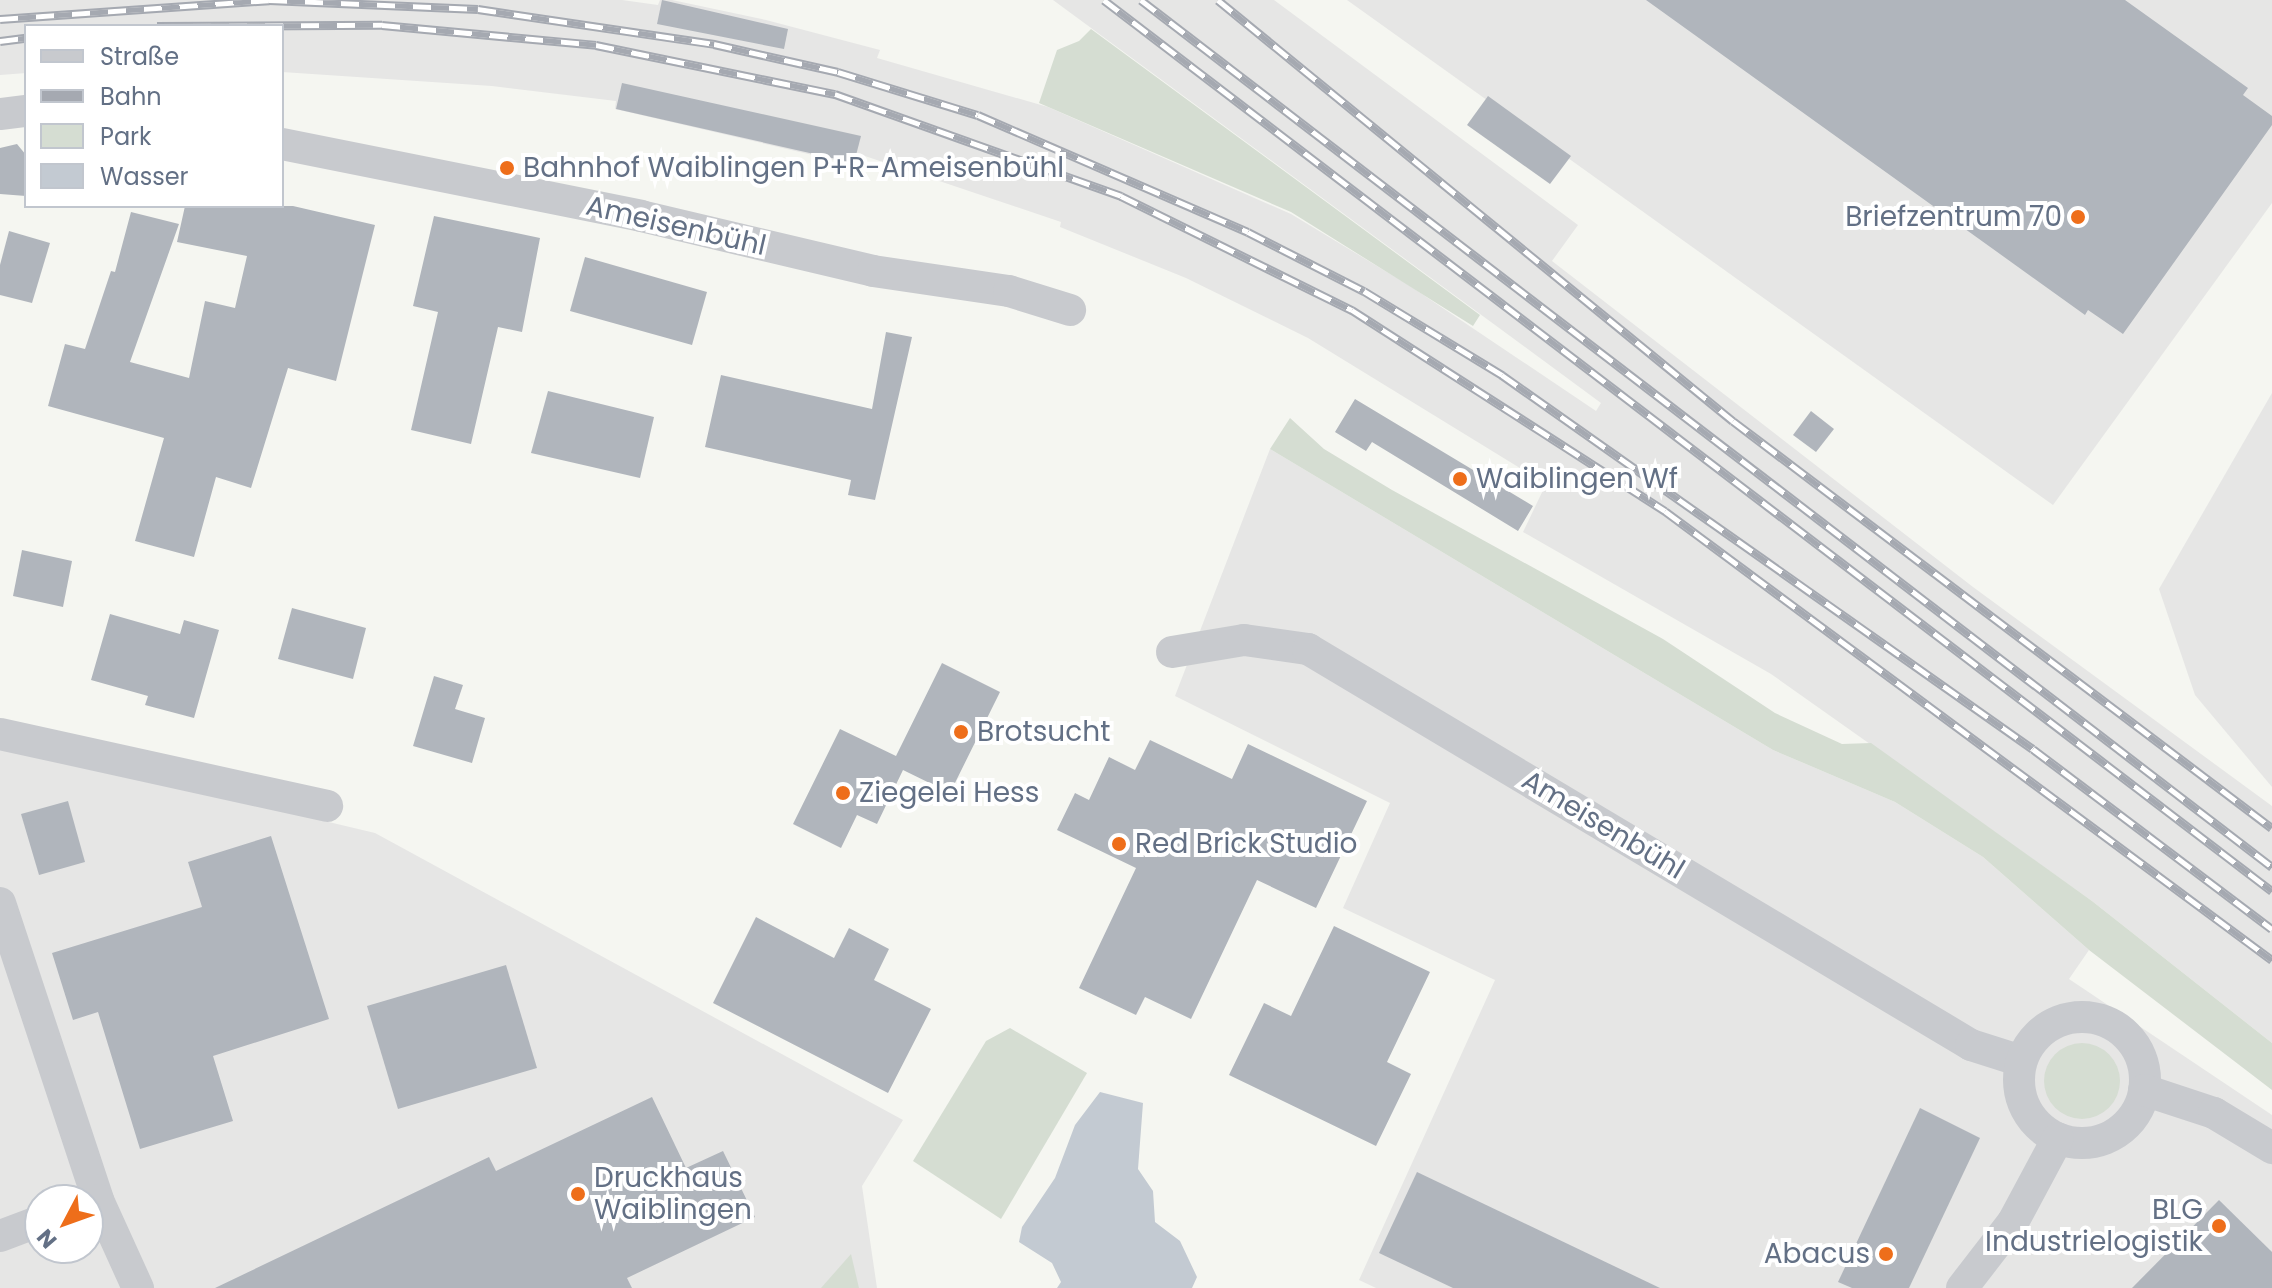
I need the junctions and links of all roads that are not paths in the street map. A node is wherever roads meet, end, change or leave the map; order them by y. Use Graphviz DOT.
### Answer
graph roads {
  1 [pos="24,111"];
  2 [pos="0,114"];
  3 [pos="284,144"];
  4 [pos="1070,310"];
  5 [pos="1172,652"];
  6 [pos="0,734"];
  7 [pos="327,806"];
  8 [pos="0,903"];
  9 [pos="2021,1061"];
  10 [pos="2144,1090"];
  11 [pos="2058,1138"];
  12 [pos="2272,1148"];
  13 [pos="87,1184"];
  14 [pos="104,1223"];
  15 [pos="24,1227"];
  16 [pos="0,1236"];
  17 [pos="138,1288"];
  18 [pos="1962,1288"];
  1 -- 2 [label="street"];
  3 -- 4 [label="street, Ameisenbühl"];
  5 -- 9 [label="street, Ameisenbühl"];
  6 -- 7 [label="street"];
  8 -- 13 [label="street"];
  9 -- 10 [label="street"];
  9 -- 11 [label="street"];
  10 -- 11 [label="street"];
  10 -- 12 [label="street"];
  11 -- 18 [label="street"];
  14 -- 17 [label="street"];
  15 -- 16 [label="street"];
}
